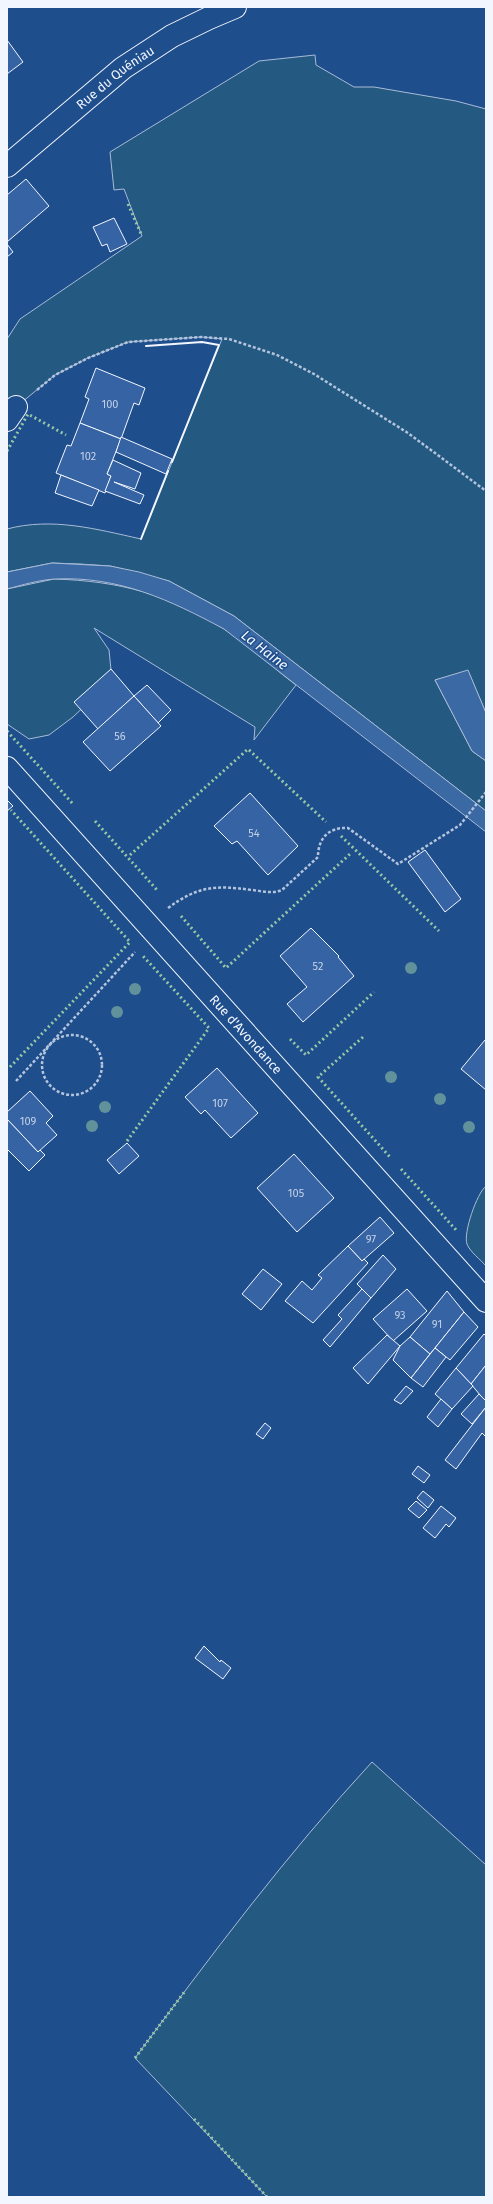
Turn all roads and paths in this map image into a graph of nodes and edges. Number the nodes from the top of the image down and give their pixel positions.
1 (235, 7) edge
2 (7, 166) edge
3 (11, 413) edge
4 (486, 491) edge
5 (7, 768) edge
6 (486, 792) edge
7 (150, 927) junction
8 (51, 1044) junction
9 (16, 1081) dead end
10 (486, 1301) edge

1 - 2 street, Rue du Quéniau
3 - 4 path
5 - 7 street, Rue d'Avondance
6 - 7 path
7 - 8 path
7 - 10 street, Rue d'Avondance
8 - 8 path
8 - 9 path

